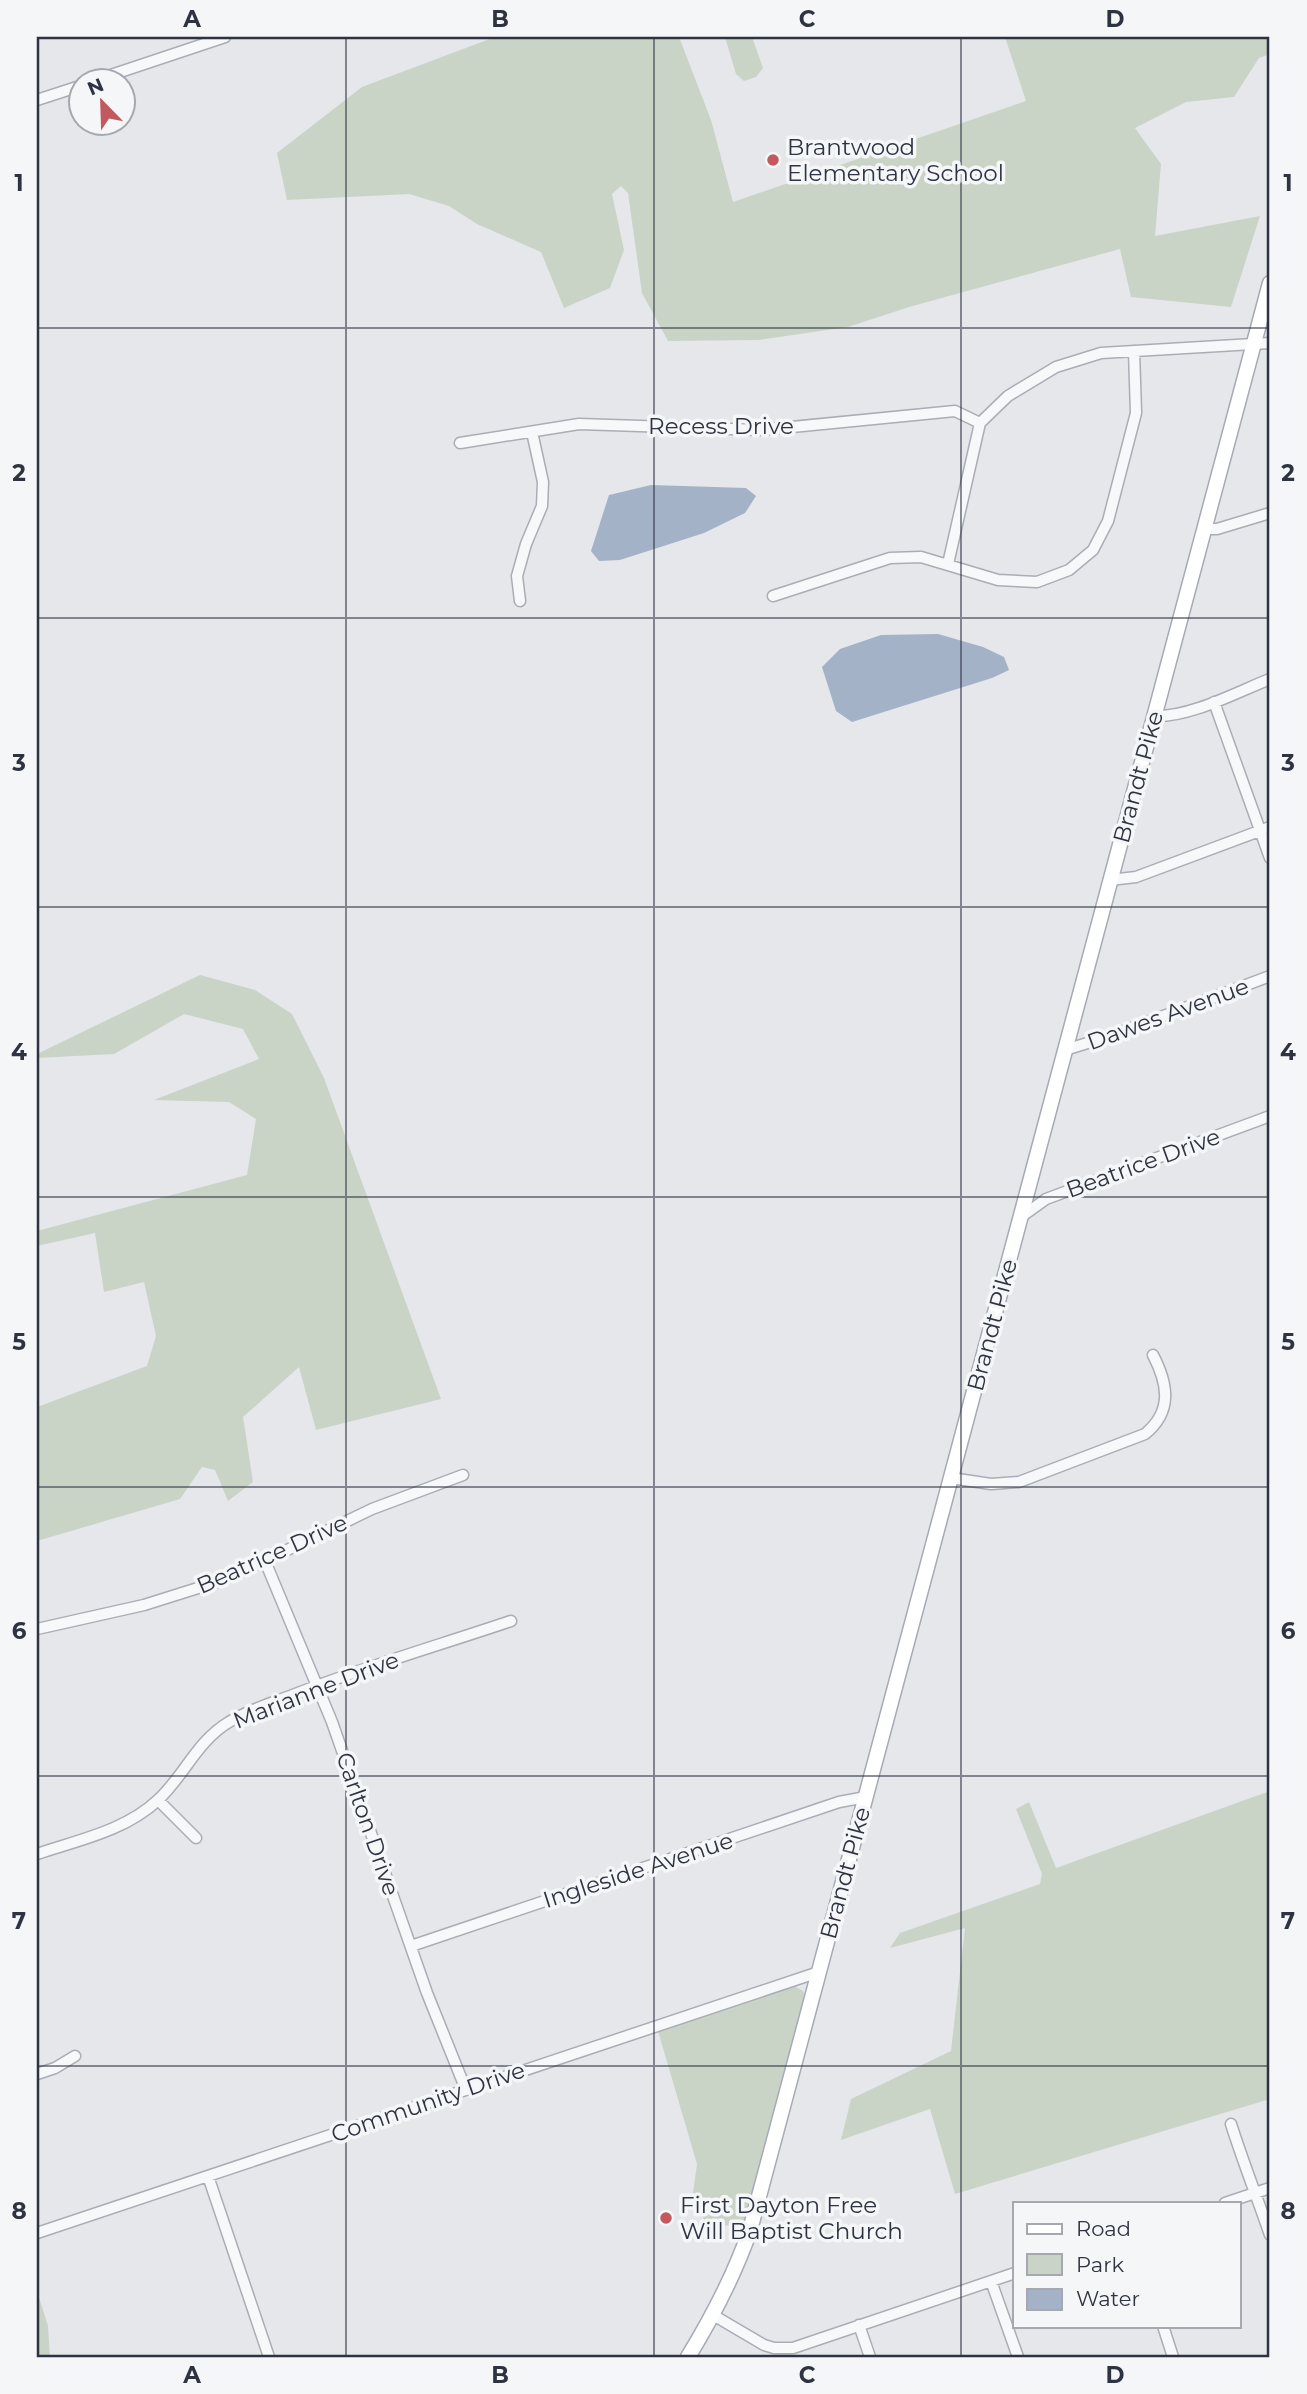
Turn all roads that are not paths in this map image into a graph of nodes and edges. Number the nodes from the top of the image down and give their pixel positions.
1 (225, 37) edge
2 (136, 67) edge
3 (66, 91) edge
4 (37, 100) edge
5 (1270, 283) edge
6 (1270, 343) edge
7 (1254, 344) junction
8 (1134, 351) junction
9 (980, 423) junction
10 (532, 432) junction
11 (460, 443) dead end
12 (1270, 513) edge
13 (1204, 529) junction
14 (948, 564) junction
15 (773, 596) dead end
16 (520, 601) dead end
17 (1270, 679) edge
18 (1214, 702) junction
19 (1155, 716) junction
20 (1265, 829) edge
21 (1270, 858) edge
22 (1110, 880) junction
23 (1270, 976) edge
24 (1065, 1050) junction
25 (1270, 1115) edge
26 (1021, 1217) junction
27 (1153, 1355) dead end
28 (463, 1475) dead end
29 (951, 1478) junction
30 (265, 1561) junction
31 (510, 1621) dead end
32 (37, 1629) edge
33 (318, 1685) junction
34 (866, 1797) junction
35 (158, 1800) junction
36 (196, 1839) dead end
37 (37, 1854) edge
38 (411, 1946) junction
39 (819, 1972) junction
40 (75, 2056) dead end
41 (37, 2074) edge
42 (466, 2090) junction
43 (1231, 2124) dead end
44 (208, 2176) junction
45 (1270, 2188) edge
46 (1256, 2193) junction
47 (1227, 2202) edge
48 (37, 2233) edge
49 (1270, 2235) edge
50 (1013, 2274) edge
51 (991, 2281) junction
52 (713, 2315) junction
53 (859, 2325) junction
54 (1164, 2328) edge
55 (269, 2357) edge
56 (688, 2357) edge
57 (870, 2357) edge
58 (1018, 2357) edge
59 (1173, 2357) edge

1 - 2 street
3 - 4 street
5 - 7 main road, Brandt Pike
6 - 7 street
7 - 8 street
7 - 13 main road, Brandt Pike
8 - 9 street
8 - 14 street
9 - 10 street, Recess Drive
9 - 14 street
10 - 11 street, Recess Drive
10 - 16 street
12 - 13 street
13 - 19 main road, Brandt Pike
14 - 15 street
17 - 18 street
18 - 19 street
18 - 20 street
19 - 22 main road, Brandt Pike
20 - 21 street
20 - 22 street
22 - 24 main road, Brandt Pike
23 - 24 street, Dawes Avenue
24 - 26 main road, Brandt Pike
25 - 26 street, Beatrice Drive
26 - 29 main road, Brandt Pike
27 - 29 street
28 - 30 street, Beatrice Drive
29 - 34 main road, Brandt Pike
30 - 32 street, Beatrice Drive
30 - 33 street, Carlton Drive
31 - 33 street, Marianne Drive
33 - 35 street, Marianne Drive
33 - 38 street, Carlton Drive
34 - 38 street, Ingleside Avenue
34 - 39 main road, Brandt Pike
35 - 36 street
35 - 37 street, Marianne Drive
38 - 42 street, Carlton Drive
39 - 42 street, Community Drive
39 - 52 main road, Brandt Pike
40 - 41 street
42 - 44 street, Community Drive
43 - 46 street
44 - 48 street, Community Drive
44 - 55 street
45 - 46 street
46 - 47 street
46 - 49 street
50 - 51 street
51 - 53 street
51 - 58 street
52 - 53 street
52 - 56 main road, Brandt Pike
53 - 57 street
54 - 59 street

